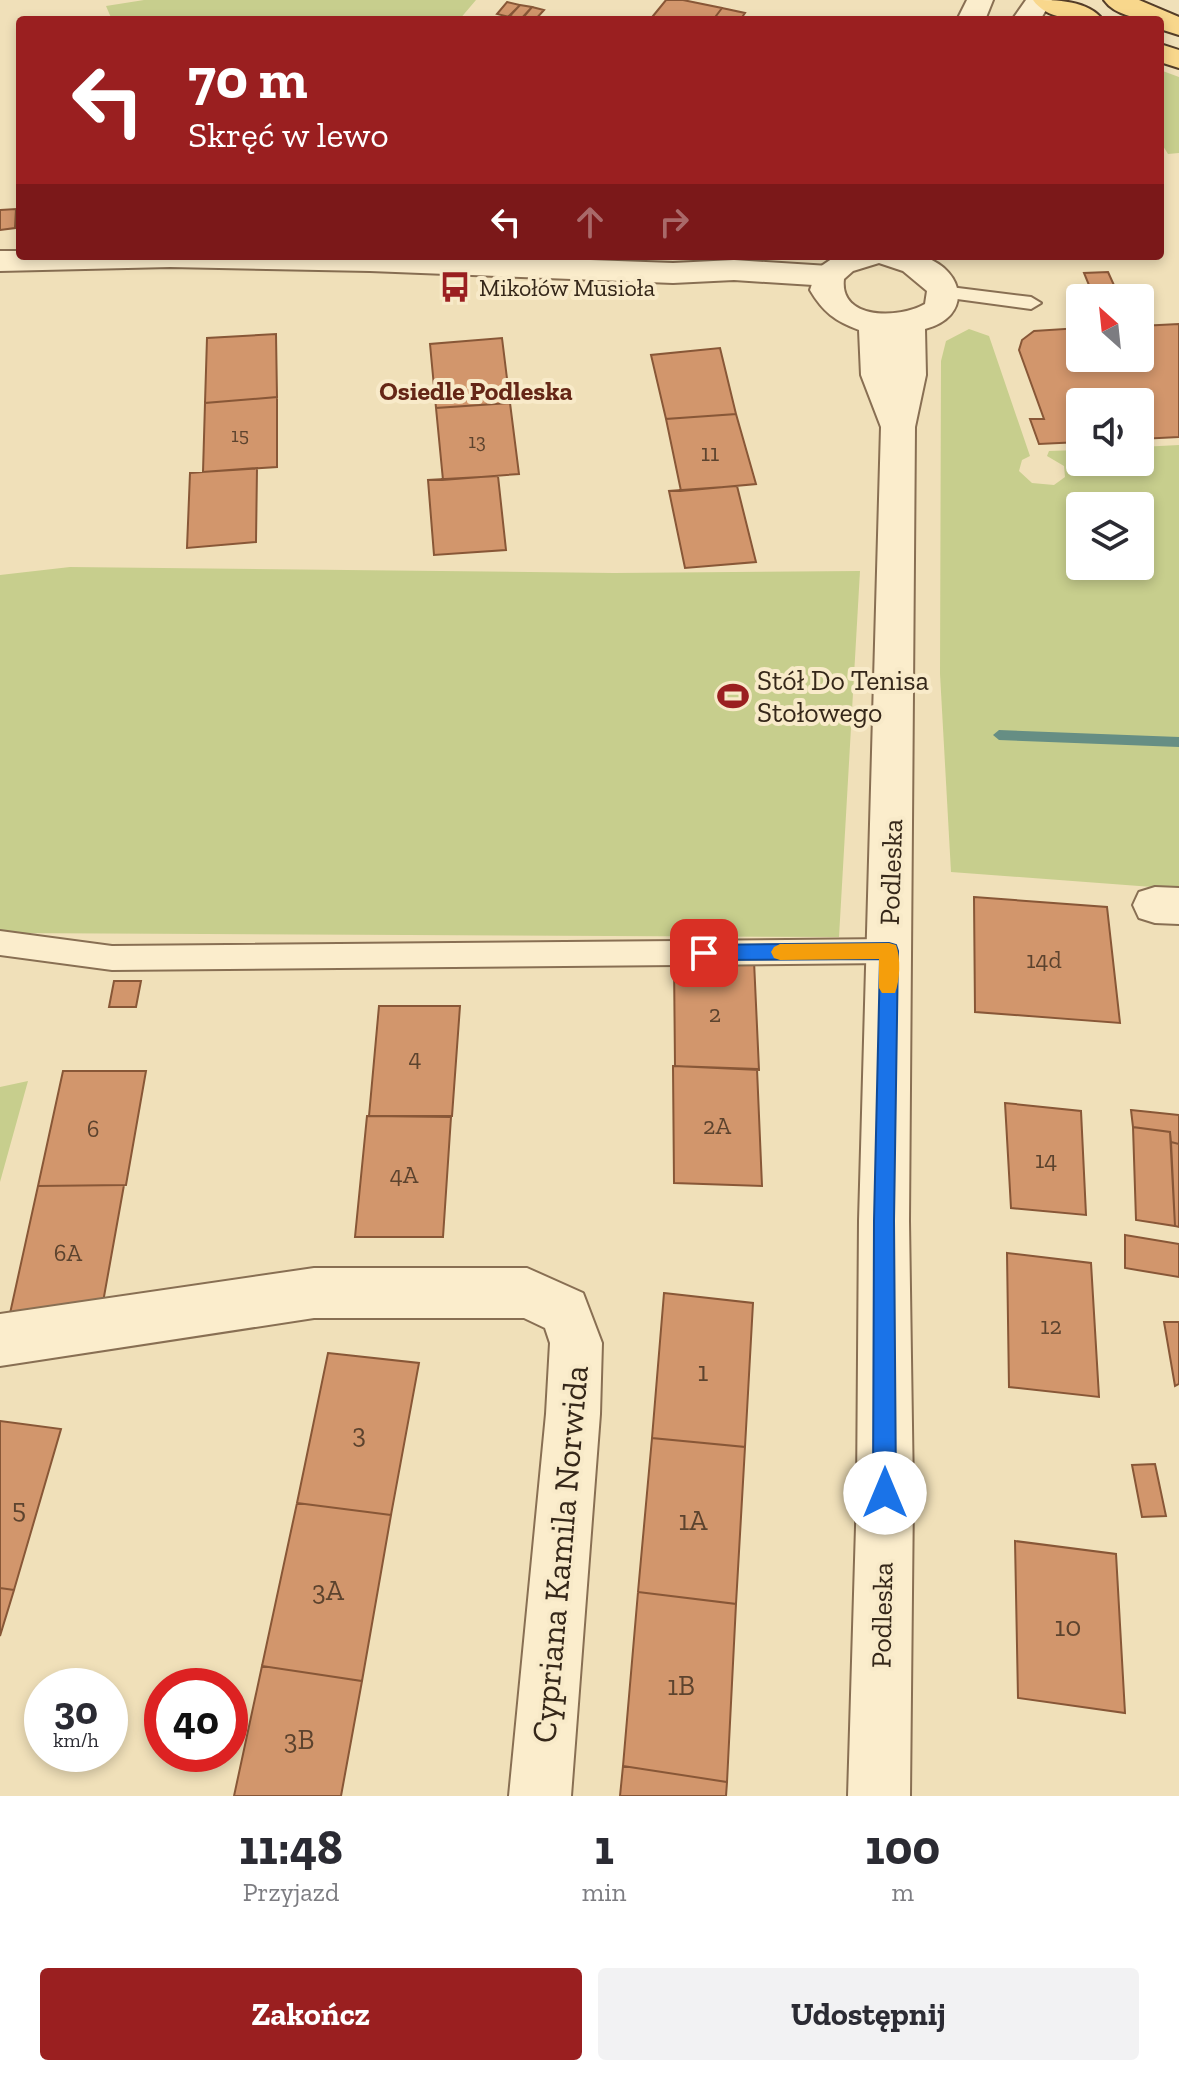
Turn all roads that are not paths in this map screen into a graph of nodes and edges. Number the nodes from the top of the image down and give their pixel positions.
1 (1046, 0) edge
2 (1117, 0) edge
3 (1080, 16) edge
4 (1154, 16) edge
5 (57, 260) edge
6 (519, 260) edge
7 (856, 260) edge
8 (910, 260) edge
9 (0, 261) edge
10 (828, 284) junction
11 (942, 292) junction
12 (1031, 303) dead end
13 (892, 324) junction
14 (0, 943) edge
15 (889, 951) junction
16 (0, 1340) edge
17 (540, 1796) edge
18 (879, 1796) edge

1 - 3 main road
2 - 4 main road
5 - 9 street
6 - 10 street
7 - 10 street
8 - 11 street
10 - 13 street
11 - 12 lane
11 - 13 street
13 - 15 street, Podleska
14 - 15 lane
15 - 18 street, Podleska
16 - 17 street, Cypriana Kamila Norwida

